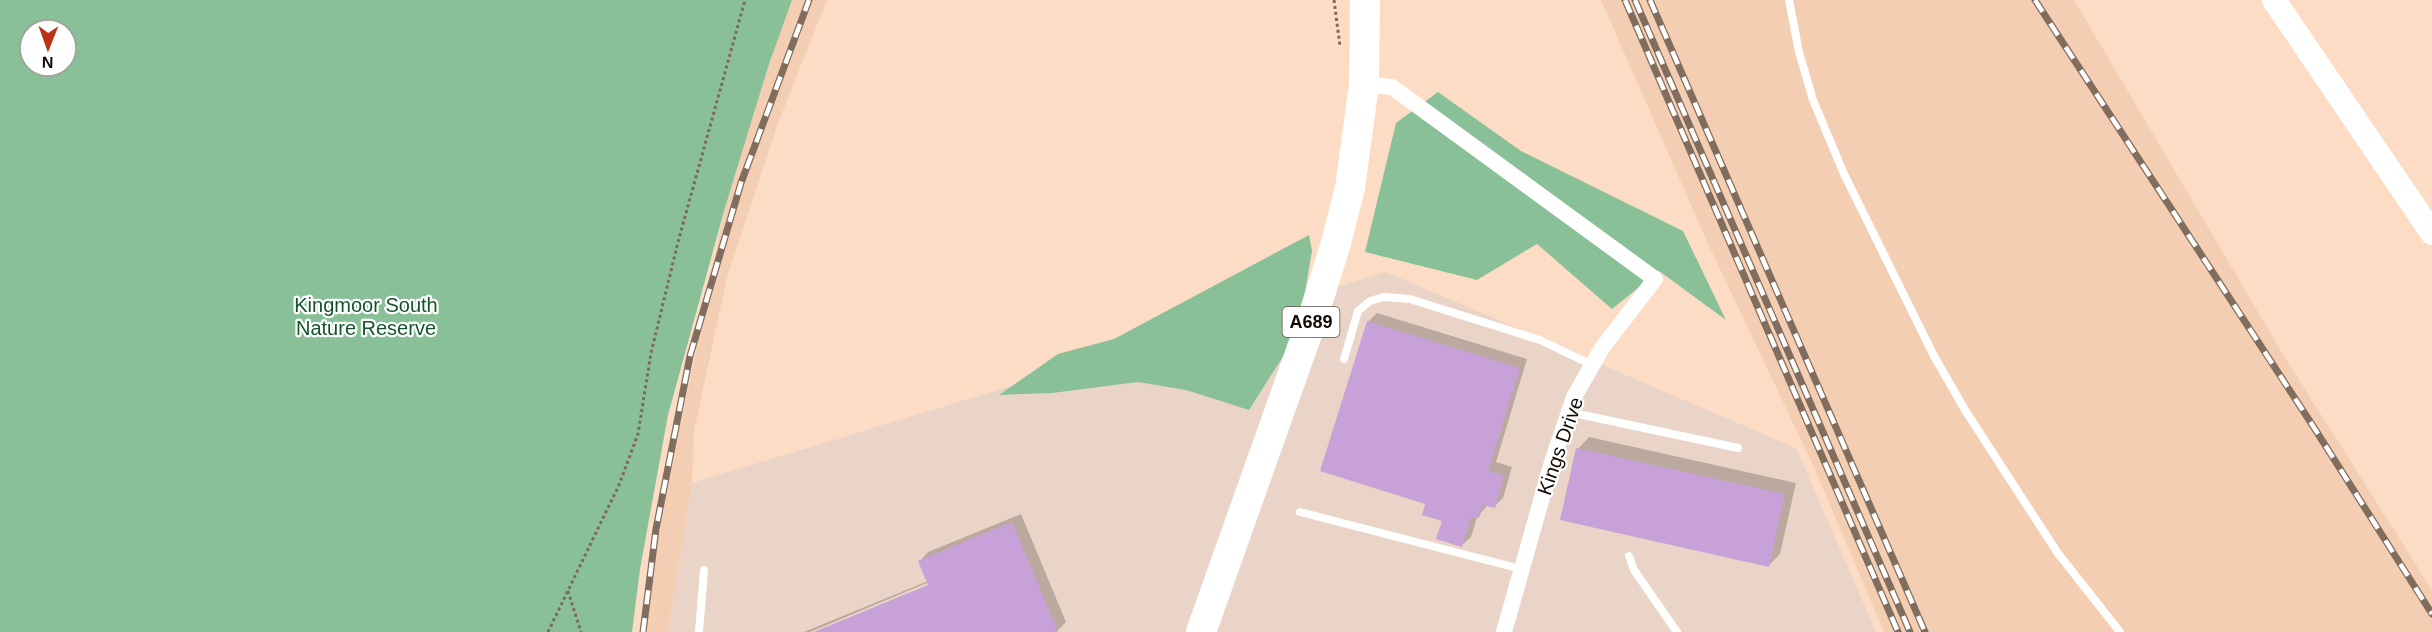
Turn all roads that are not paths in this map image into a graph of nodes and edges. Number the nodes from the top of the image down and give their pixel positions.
1 (1365, 0) edge
2 (1789, 0) edge
3 (2274, 0) edge
4 (1364, 84) junction
5 (2432, 233) edge
6 (1344, 359) dead end
7 (1592, 365) junction
8 (1569, 412) junction
9 (1738, 448) dead end
10 (1300, 512) dead end
11 (1629, 555) dead end
12 (1521, 569) junction
13 (704, 570) dead end
14 (699, 632) edge
15 (1201, 632) edge
16 (1504, 632) edge
17 (1677, 632) edge
18 (2120, 632) edge

1 - 4 highway, A689
2 - 18 lane
3 - 5 street
4 - 7 street, Kings Drive
4 - 15 highway, A689
6 - 7 lane
7 - 8 street, Kings Drive
8 - 9 lane
8 - 12 street, Kings Drive
10 - 12 lane
11 - 17 lane
12 - 16 street, Kings Drive
13 - 14 lane

